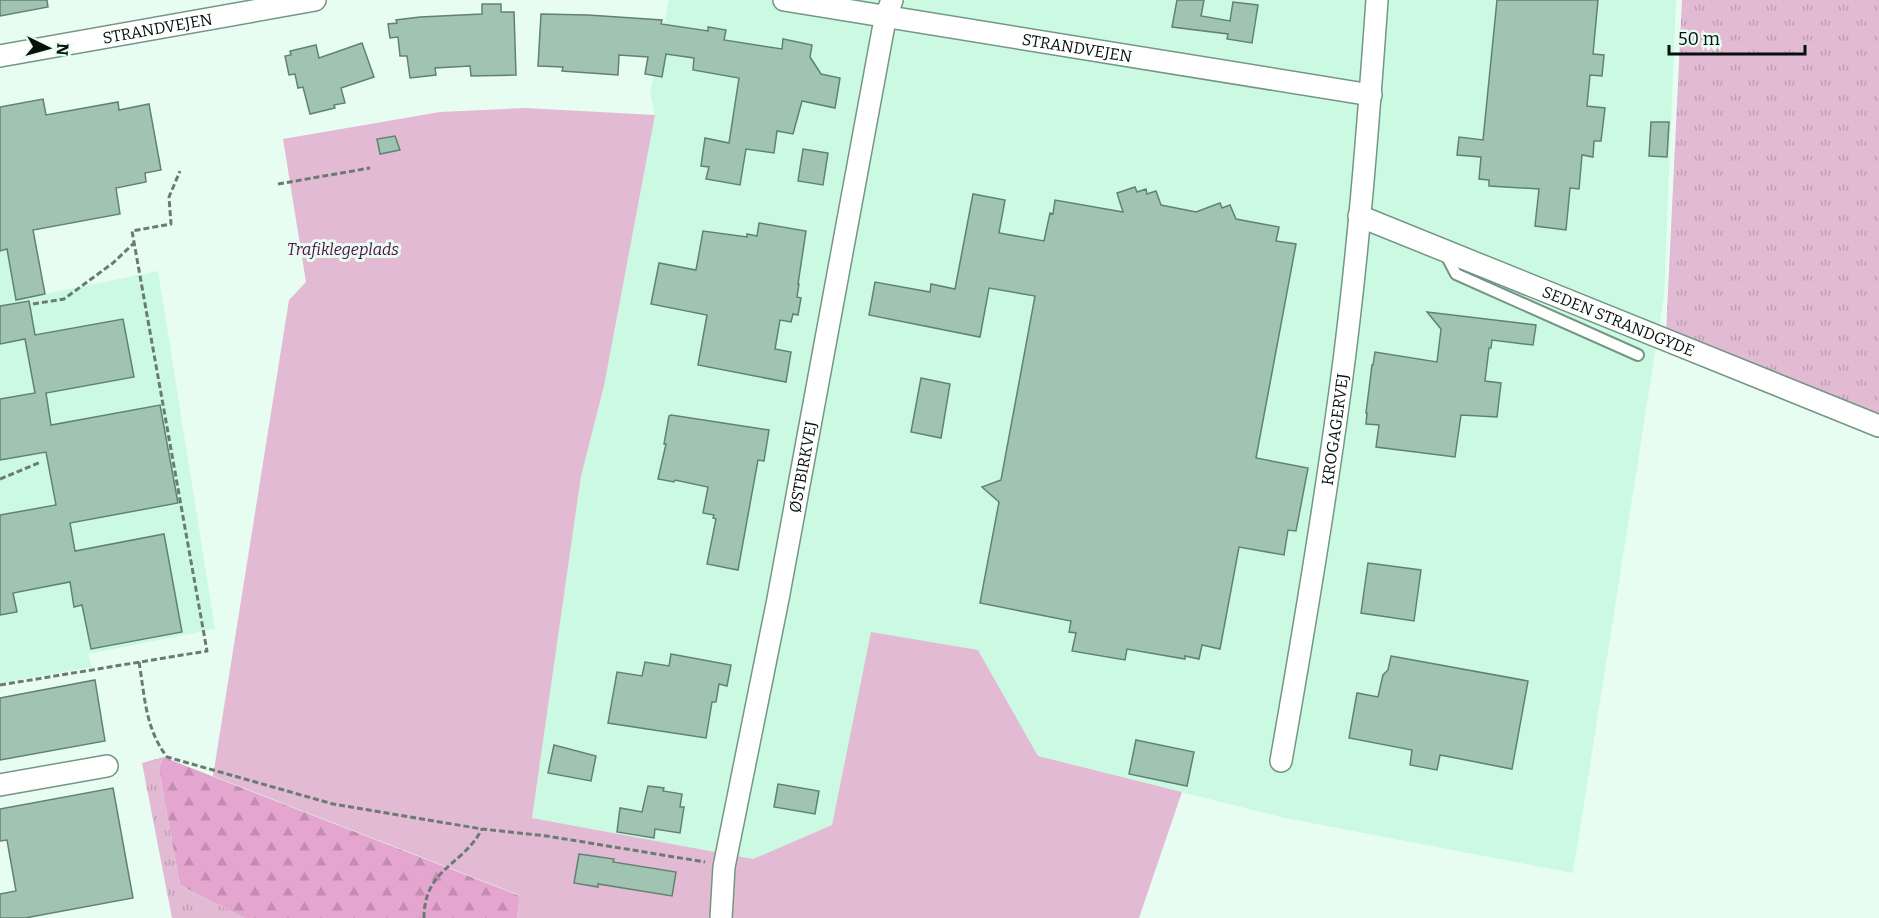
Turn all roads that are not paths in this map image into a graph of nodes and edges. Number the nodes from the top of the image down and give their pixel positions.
1 (315, 0) edge
2 (784, 0) edge
3 (1377, 0) edge
4 (889, 8) edge
5 (0, 56) edge
6 (1371, 95) junction
7 (1359, 216) junction
8 (1444, 250) junction
9 (1638, 355) dead end
10 (1879, 426) edge
11 (1281, 761) dead end
12 (107, 766) dead end
13 (0, 785) edge
14 (721, 918) edge

1 - 5 street, STRANDVEJEN
2 - 4 street, STRANDVEJEN
3 - 6 street, KROGAGERVEJ
4 - 6 street, STRANDVEJEN
4 - 14 street, ØSTBIRKVEJ
6 - 7 street, KROGAGERVEJ
7 - 8 street, SEDEN STRANDGYDE
7 - 11 street, KROGAGERVEJ
8 - 9 lane
8 - 10 street, SEDEN STRANDGYDE
12 - 13 street

